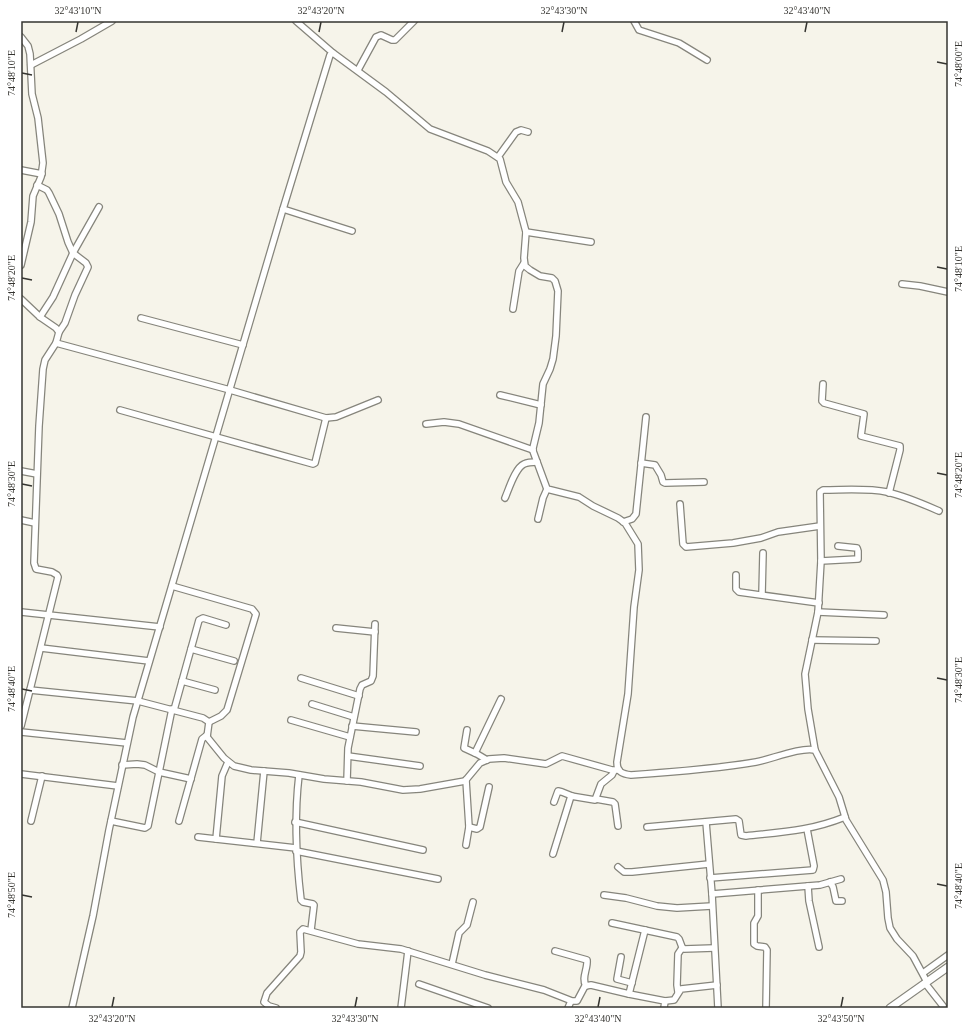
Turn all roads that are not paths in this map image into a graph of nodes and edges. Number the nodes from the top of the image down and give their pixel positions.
1 (112, 21) edge
2 (296, 21) edge
3 (414, 21) edge
4 (634, 21) edge
5 (103, 23) edge
6 (21, 37) edge
7 (334, 53) junction
8 (707, 60) dead end
9 (32, 65) junction
10 (358, 70) junction
11 (528, 132) dead end
12 (498, 157) junction
13 (21, 170) edge
14 (42, 174) junction
15 (37, 185) junction
16 (99, 207) dead end
17 (283, 209) junction
18 (352, 231) dead end
19 (526, 232) junction
20 (591, 242) dead end
21 (73, 253) junction
22 (524, 263) junction
23 (21, 265) edge
24 (902, 284) dead end
25 (948, 292) edge
26 (21, 299) edge
27 (512, 309) dead end
28 (40, 317) junction
29 (141, 318) dead end
30 (59, 332) junction
31 (56, 343) junction
32 (243, 345) junction
33 (822, 384) dead end
34 (230, 390) junction
35 (500, 395) dead end
36 (378, 400) dead end
37 (541, 405) junction
38 (120, 410) dead end
39 (646, 417) dead end
40 (326, 418) junction
41 (426, 424) dead end
42 (216, 436) junction
43 (533, 450) junction
44 (537, 462) junction
45 (641, 463) junction
46 (21, 471) edge
47 (37, 474) junction
48 (704, 482) dead end
49 (547, 489) junction
50 (889, 492) junction
51 (505, 498) dead end
52 (680, 504) dead end
53 (940, 511) dead end
54 (538, 519) dead end
55 (21, 520) edge
56 (35, 522) junction
57 (623, 522) junction
58 (820, 526) junction
59 (838, 546) dead end
60 (763, 553) dead end
61 (821, 561) junction
62 (736, 575) dead end
63 (172, 586) junction
64 (762, 594) junction
65 (819, 603) junction
66 (21, 612) edge
67 (818, 612) junction
68 (50, 615) junction
69 (884, 615) dead end
70 (375, 624) dead end
71 (226, 625) dead end
72 (160, 627) junction
73 (336, 628) dead end
74 (375, 632) junction
75 (812, 640) junction
76 (876, 641) dead end
77 (41, 648) junction
78 (191, 649) junction
79 (149, 661) junction
80 (234, 661) dead end
81 (302, 678) dead end
82 (182, 681) junction
83 (30, 690) junction
84 (215, 690) dead end
85 (359, 696) junction
86 (501, 699) dead end
87 (138, 701) junction
88 (312, 704) dead end
89 (173, 710) junction
90 (354, 716) junction
91 (291, 720) dead end
92 (209, 722) junction
93 (21, 726) edge
94 (352, 726) junction
95 (467, 730) dead end
96 (21, 732) edge
97 (416, 732) dead end
98 (206, 735) junction
99 (350, 737) junction
100 (127, 743) junction
101 (815, 750) junction
102 (475, 753) junction
103 (348, 756) junction
104 (486, 760) junction
105 (228, 762) junction
106 (122, 765) junction
107 (420, 766) dead end
108 (264, 771) junction
109 (616, 771) junction
110 (159, 772) junction
111 (21, 774) edge
112 (299, 775) junction
113 (42, 776) junction
114 (189, 779) junction
115 (466, 780) junction
116 (347, 781) junction
117 (118, 786) junction
118 (489, 787) dead end
119 (572, 796) junction
120 (596, 799) junction
121 (554, 802) dead end
122 (845, 817) junction
123 (111, 821) junction
124 (179, 821) dead end
125 (31, 822) dead end
126 (295, 822) junction
127 (706, 822) junction
128 (618, 826) dead end
129 (469, 827) junction
130 (647, 827) dead end
131 (807, 829) junction
132 (198, 837) dead end
133 (216, 839) junction
134 (257, 843) junction
135 (466, 845) dead end
136 (296, 849) junction
137 (423, 850) dead end
138 (553, 854) dead end
139 (709, 864) junction
140 (618, 867) dead end
141 (710, 878) junction
142 (438, 879) dead end
143 (841, 879) dead end
144 (830, 882) junction
145 (808, 886) junction
146 (758, 890) junction
147 (712, 894) junction
148 (604, 895) dead end
149 (842, 901) dead end
150 (473, 902) dead end
151 (712, 906) junction
152 (612, 923) dead end
153 (311, 930) junction
154 (645, 930) junction
155 (819, 947) dead end
156 (682, 948) junction
157 (714, 948) junction
158 (408, 951) junction
159 (555, 951) dead end
160 (948, 956) edge
161 (621, 957) dead end
162 (452, 964) junction
163 (948, 967) edge
164 (923, 973) junction
165 (926, 982) junction
166 (632, 983) junction
167 (419, 984) dead end
168 (717, 985) junction
169 (586, 986) junction
170 (678, 992) junction
171 (629, 994) junction
172 (571, 1001) junction
173 (665, 1001) junction
174 (943, 1006) dead end
175 (72, 1008) edge
176 (276, 1008) edge
177 (400, 1008) edge
178 (488, 1008) edge
179 (568, 1008) edge
180 (664, 1008) edge
181 (718, 1008) edge
182 (766, 1008) edge
183 (890, 1008) edge

1 - 5 street
2 - 7 street
3 - 10 street
4 - 8 street
5 - 9 street
6 - 9 street
7 - 10 street
7 - 17 street
9 - 14 street
10 - 12 street
11 - 12 street
12 - 19 street
13 - 14 street
14 - 15 street
15 - 21 street
15 - 23 street
16 - 21 street
17 - 18 street
17 - 32 street
19 - 20 street
19 - 22 street
21 - 28 street
21 - 30 street
22 - 27 street
22 - 37 street
24 - 25 street
26 - 28 street
28 - 30 street
29 - 32 street
30 - 31 street
31 - 34 street
31 - 47 street
32 - 34 street
33 - 50 street
34 - 40 street
34 - 42 street
35 - 37 street
36 - 40 street
37 - 43 street
38 - 42 street
39 - 45 street
40 - 42 street
41 - 43 street
42 - 63 street
43 - 44 street
44 - 49 street
44 - 51 street
45 - 48 street
45 - 57 street
46 - 47 street
47 - 56 street
49 - 54 street
49 - 57 street
50 - 53 street
50 - 58 street
52 - 58 street
55 - 56 street
56 - 68 street
57 - 109 street
58 - 61 street
59 - 61 street
60 - 64 street
61 - 65 street
62 - 64 street
63 - 72 street
63 - 92 street
64 - 65 street
65 - 67 street
66 - 68 street
67 - 69 street
67 - 75 street
68 - 72 street
68 - 77 street
70 - 74 street
71 - 78 street
72 - 79 street
73 - 74 street
74 - 85 street
75 - 76 street
75 - 101 street
77 - 79 street
77 - 83 street
78 - 80 street
78 - 82 street
79 - 87 street
81 - 85 street
82 - 84 street
82 - 89 street
83 - 87 street
83 - 93 street
85 - 90 street
86 - 102 street
87 - 89 street
87 - 100 street
88 - 90 street
89 - 92 street
89 - 110 street
90 - 94 street
91 - 99 street
92 - 98 street
94 - 97 street
94 - 99 street
95 - 102 street
96 - 100 street
98 - 105 street
98 - 114 street
99 - 103 street
100 - 106 street
101 - 109 street
101 - 122 street
102 - 104 street
103 - 107 street
103 - 116 street
104 - 109 street
104 - 115 street
105 - 108 street
105 - 133 street
106 - 110 street
106 - 117 street
108 - 112 street
108 - 134 street
109 - 120 street
110 - 114 street
110 - 123 street
111 - 113 street
112 - 116 street
112 - 126 street
113 - 117 street
113 - 125 street
114 - 124 street
115 - 116 street
115 - 129 street
117 - 123 street
118 - 129 street
119 - 120 street
119 - 121 street
119 - 138 street
120 - 128 street
122 - 131 street
122 - 164 street
123 - 175 street
126 - 136 street
126 - 137 street
127 - 130 street
127 - 131 street
127 - 139 street
129 - 135 street
131 - 141 street
132 - 133 street
133 - 134 street
134 - 136 street
136 - 142 street
136 - 153 street
139 - 140 street
139 - 141 street
141 - 147 street
143 - 144 street
144 - 145 street
144 - 149 street
145 - 146 street
145 - 155 street
146 - 147 street
146 - 182 street
147 - 151 street
148 - 151 street
150 - 162 street
151 - 157 street
152 - 154 street
153 - 158 street
153 - 176 street
154 - 156 street
154 - 166 street
156 - 157 street
156 - 170 street
157 - 168 street
158 - 162 street
158 - 177 street
159 - 169 street
160 - 164 street
161 - 166 street
162 - 172 street
163 - 165 street
164 - 165 street
165 - 174 street
165 - 183 street
166 - 171 street
167 - 178 street
168 - 170 street
168 - 181 street
169 - 171 street
169 - 172 street
170 - 173 street
171 - 173 street
172 - 179 street
173 - 180 street

